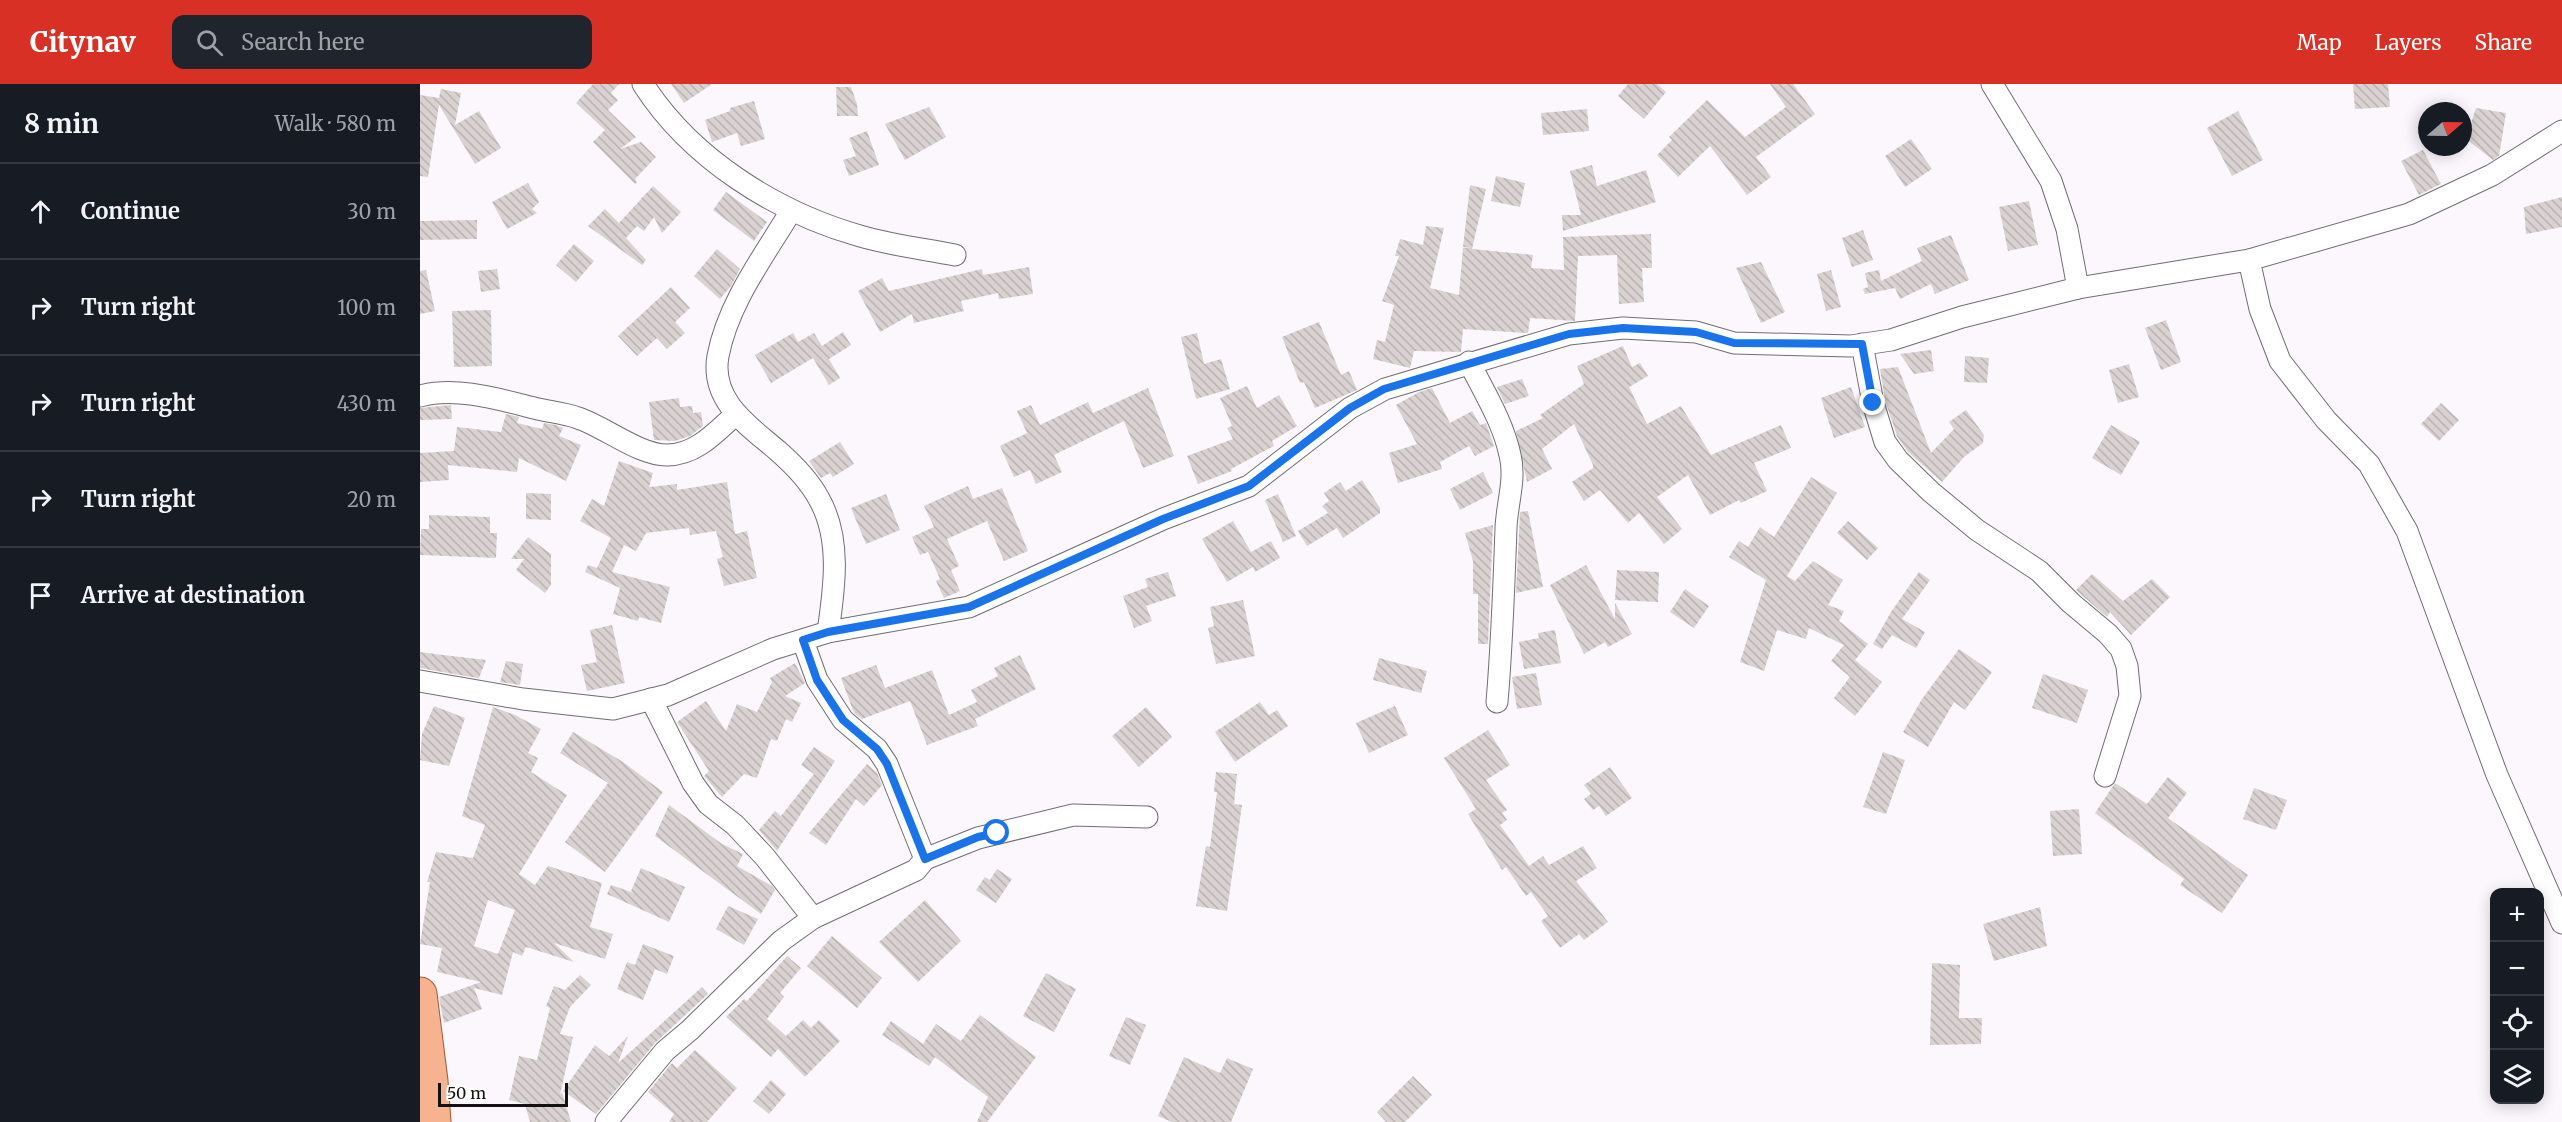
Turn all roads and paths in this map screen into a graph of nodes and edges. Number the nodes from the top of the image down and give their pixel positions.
1 (643, 84) edge
2 (1992, 84) edge
3 (2562, 131) edge
4 (791, 211) junction
5 (955, 255) dead end
6 (2248, 260) junction
7 (2078, 288) junction
8 (1862, 344) junction
9 (1469, 362) junction
10 (420, 396) edge
11 (736, 414) junction
12 (828, 632) junction
13 (803, 640) junction
14 (420, 681) edge
15 (651, 699) junction
16 (1497, 702) dead end
17 (2105, 776) dead end
18 (1147, 817) dead end
19 (925, 859) junction
20 (813, 918) junction
21 (2562, 923) edge
22 (420, 994) edge
23 (434, 1122) edge
24 (606, 1122) edge

1 - 4 street
2 - 7 street
3 - 6 street
4 - 5 street
4 - 11 street
6 - 7 street
6 - 21 street
7 - 8 street
8 - 9 street
8 - 17 street
9 - 12 street
9 - 16 street
10 - 11 street
11 - 12 street
12 - 13 street
13 - 15 street
13 - 19 street
14 - 15 street
15 - 20 street
18 - 19 street
19 - 20 street
20 - 24 street
22 - 23 main road

